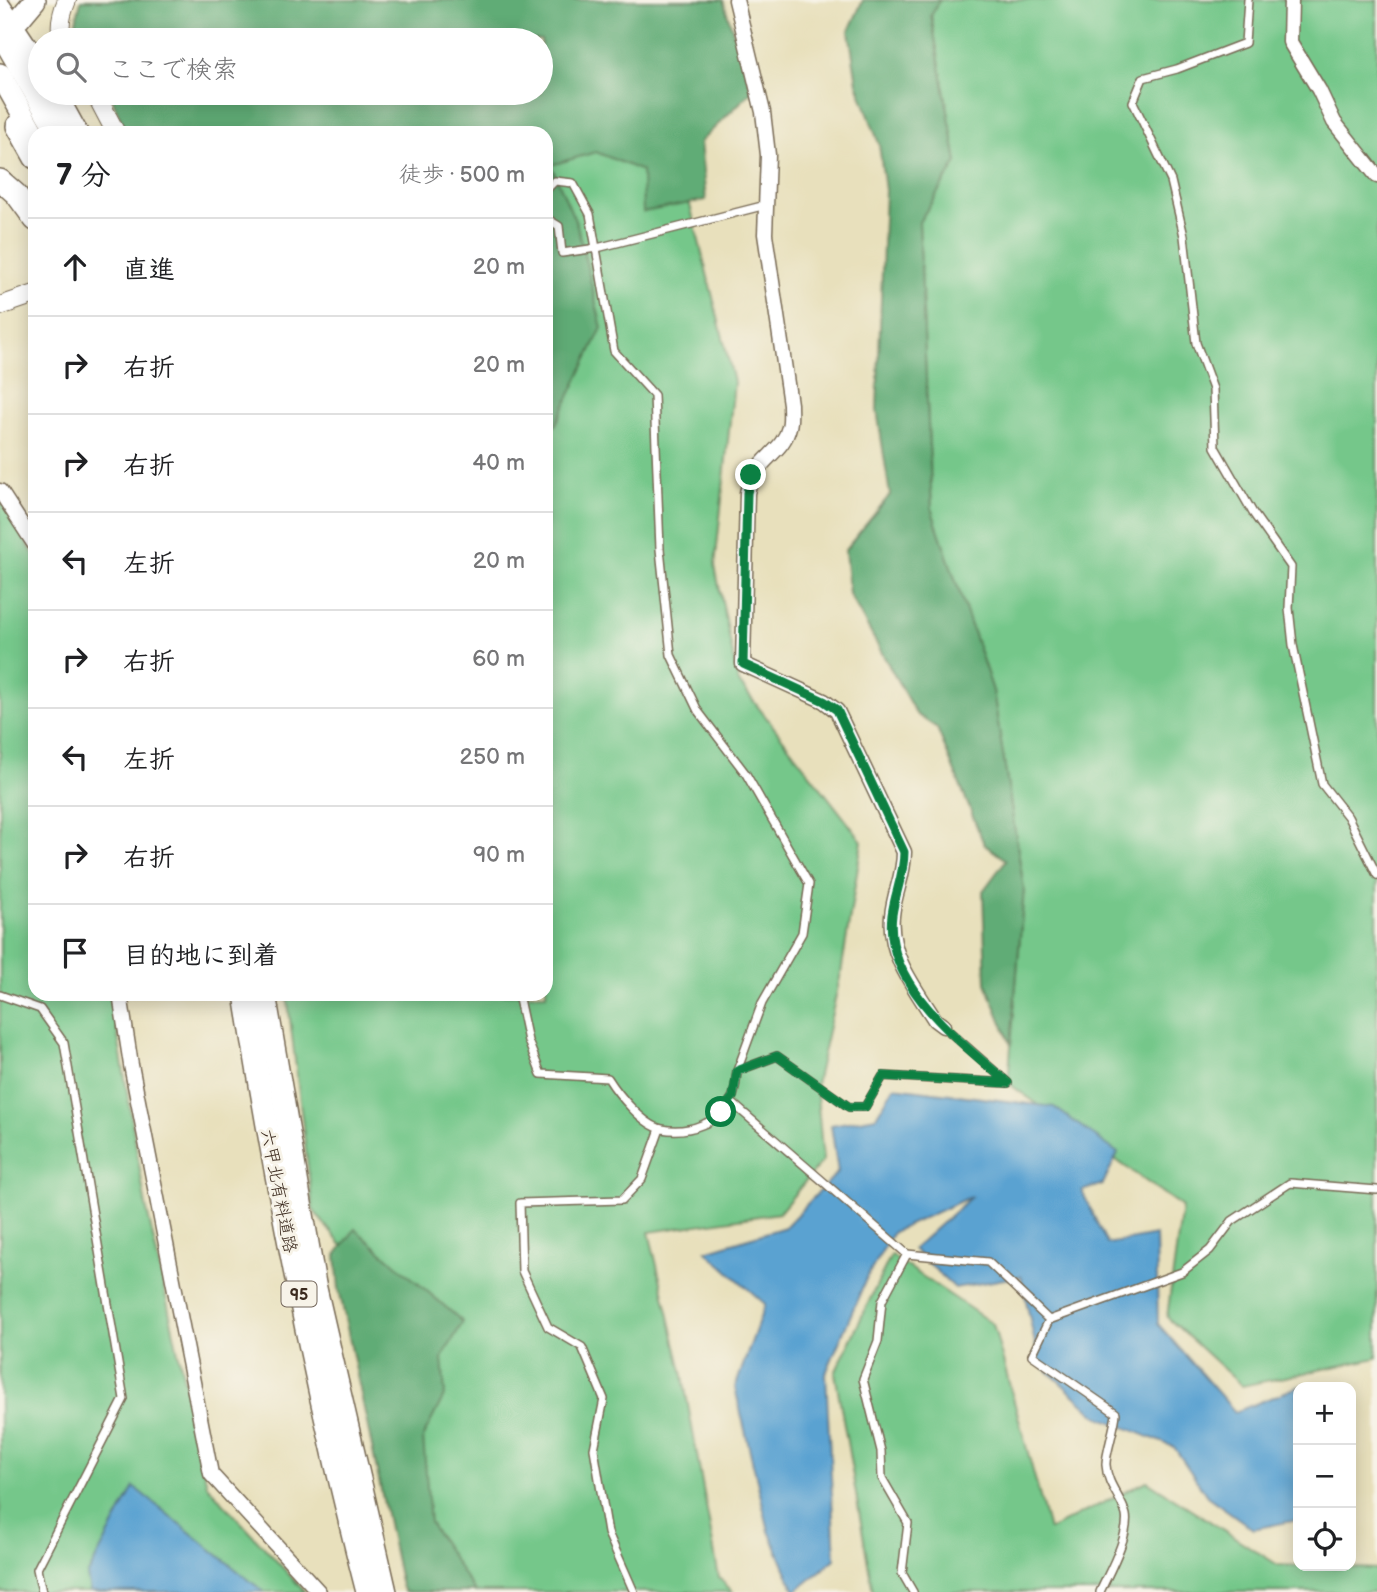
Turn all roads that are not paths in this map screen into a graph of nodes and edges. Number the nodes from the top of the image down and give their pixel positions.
1 (35, 0) edge
2 (67, 0) edge
3 (736, 0) edge
4 (1248, 0) edge
5 (1291, 0) edge
6 (11, 8) edge
7 (61, 28) edge
8 (0, 33) edge
9 (28, 43) edge
10 (0, 53) edge
11 (0, 74) edge
12 (28, 81) edge
13 (0, 97) edge
14 (28, 103) edge
15 (29, 105) edge
16 (42, 105) edge
17 (62, 105) edge
18 (101, 105) edge
19 (29, 126) edge
20 (41, 126) edge
21 (54, 126) edge
22 (73, 126) edge
23 (112, 126) edge
24 (28, 146) edge
25 (1377, 176) edge
26 (0, 180) edge
27 (553, 183) edge
28 (766, 205) junction
29 (28, 210) edge
30 (553, 222) edge
31 (597, 248) junction
32 (28, 296) edge
33 (0, 306) edge
34 (0, 491) edge
35 (28, 534) edge
36 (1377, 875) edge
37 (0, 995) edge
38 (121, 1001) edge
39 (246, 1001) edge
40 (266, 1001) edge
41 (519, 1001) edge
42 (943, 1026) joint
43 (737, 1071) junction
44 (730, 1101) junction
45 (660, 1129) junction
46 (1377, 1190) edge
47 (907, 1254) junction
48 (1049, 1320) junction
49 (42, 1592) edge
50 (319, 1592) edge
51 (367, 1592) edge
52 (386, 1592) edge
53 (634, 1592) edge
54 (913, 1592) edge
55 (1100, 1592) edge

1 - 6 main road
2 - 7 street
3 - 28 street
4 - 36 lane
5 - 25 street
6 - 9 main road
8 - 12 main road
10 - 14 main road
11 - 19 main road
13 - 24 main road
15 - 20 main road
16 - 21 main road
17 - 22 main road
18 - 23 street
26 - 29 main road
27 - 31 lane
28 - 31 lane
28 - 42 street
30 - 31 lane
31 - 43 lane
32 - 33 street
34 - 35 street
37 - 49 lane
38 - 50 street
39 - 51 main road, 六甲北有料道路 / 95
40 - 52 main road, 六甲北有料道路 / 95
41 - 45 lane
42 - 43 lane
43 - 44 lane
44 - 45 lane
44 - 47 lane
45 - 53 lane
46 - 48 lane
47 - 48 lane
47 - 54 lane
48 - 55 lane

